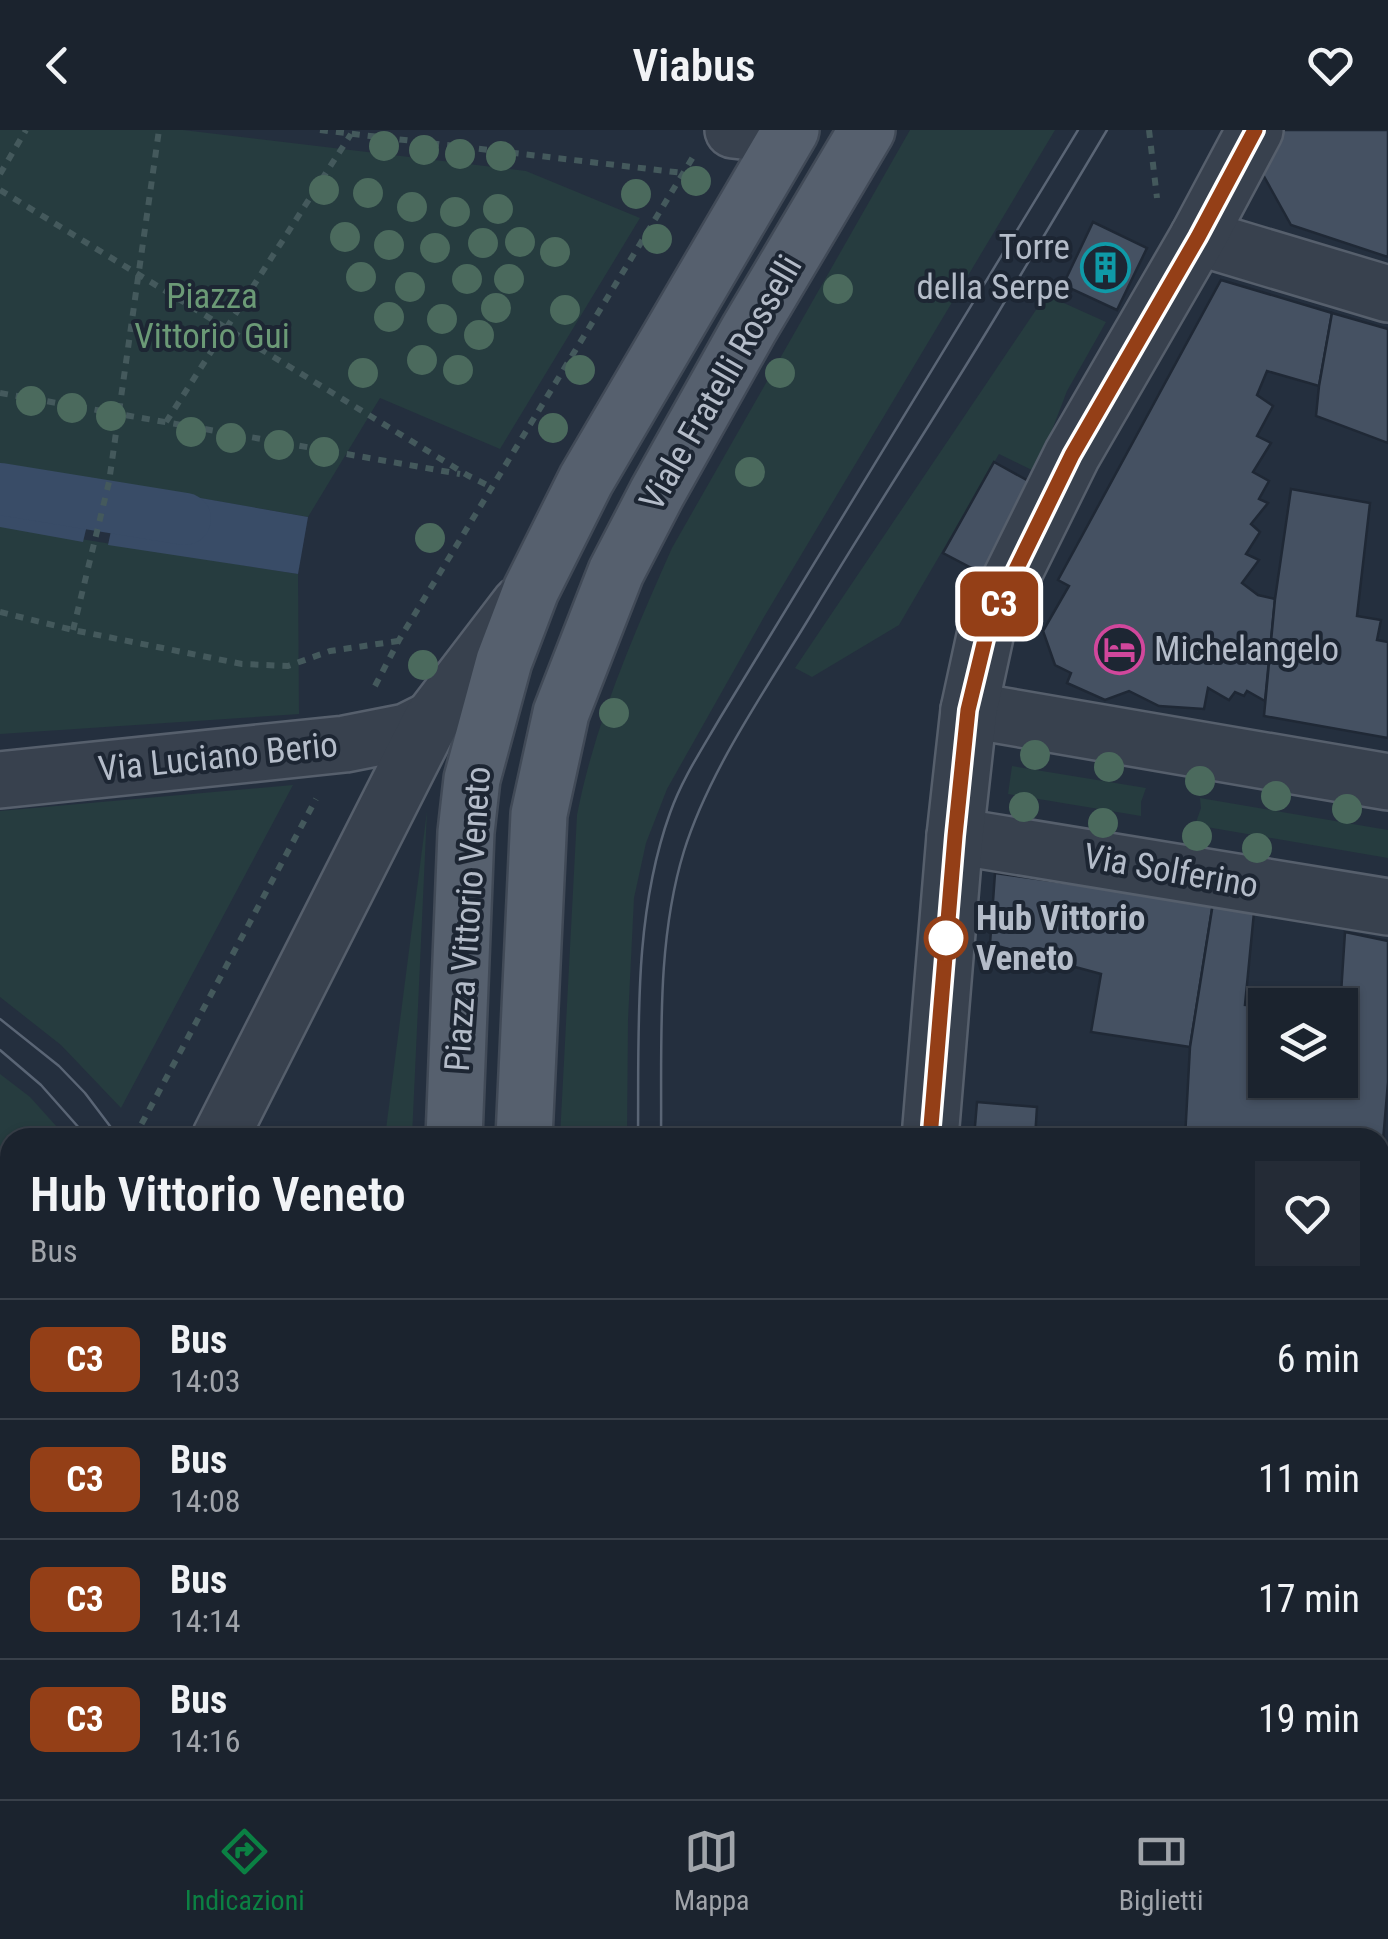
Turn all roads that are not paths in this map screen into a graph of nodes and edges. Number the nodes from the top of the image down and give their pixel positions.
1 (867, 130) edge
2 (1256, 130) edge
3 (789, 133) edge
4 (717, 137) edge
5 (1178, 220) junction
6 (1388, 294) edge
7 (531, 590) junction
8 (587, 641) joint
9 (968, 710) junction
10 (432, 718) junction
11 (0, 780) edge
12 (1388, 782) edge
13 (955, 836) junction
14 (1388, 907) edge
15 (231, 1116) edge
16 (454, 1128) edge
17 (524, 1128) edge
18 (931, 1128) edge

1 - 8 main road, Viale Fratelli Rosselli
2 - 5 street
3 - 4 street
3 - 7 main road, Viale Fratelli Rosselli
5 - 6 street
5 - 9 street
7 - 10 street, Piazza Vittorio Veneto
7 - 16 main road, Piazza Vittorio Veneto
8 - 17 main road, Piazza Vittorio Veneto
9 - 12 street
9 - 13 street
10 - 11 street, Via Luciano Berio
10 - 15 street, Piazza Vittorio Veneto
13 - 14 street, Via Solferino
13 - 18 street

